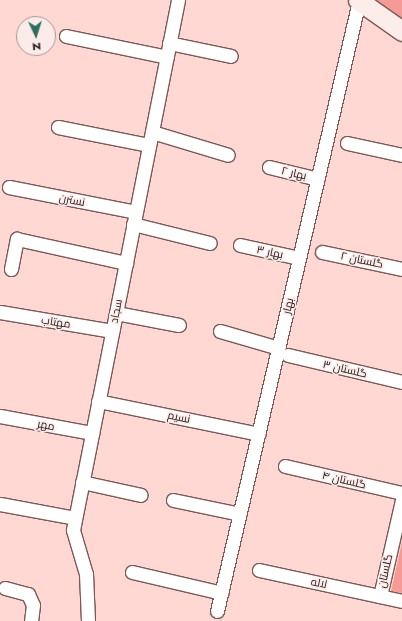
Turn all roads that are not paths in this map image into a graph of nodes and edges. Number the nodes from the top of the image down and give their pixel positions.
1 (178, 0) edge
2 (359, 0) edge
3 (402, 31) edge
4 (66, 36) dead end
5 (169, 43) junction
6 (231, 56) dead end
7 (166, 57) junction
8 (58, 127) dead end
9 (152, 132) junction
10 (347, 143) dead end
11 (149, 146) junction
12 (228, 155) dead end
13 (402, 155) edge
14 (269, 167) dead end
15 (318, 179) junction
16 (9, 187) dead end
17 (135, 218) junction
18 (210, 243) dead end
19 (240, 245) dead end
20 (322, 252) dead end
21 (299, 258) junction
22 (126, 263) junction
23 (11, 269) dead end
24 (402, 269) edge
25 (0, 312) edge
26 (116, 313) junction
27 (179, 325) dead end
28 (112, 331) junction
29 (220, 331) dead end
30 (283, 352) junction
31 (402, 382) edge
32 (98, 400) junction
33 (0, 416) edge
34 (92, 434) junction
35 (259, 434) junction
36 (285, 466) dead end
37 (82, 482) junction
38 (402, 493) edge
39 (141, 495) dead end
40 (174, 500) dead end
41 (402, 500) edge
42 (0, 504) edge
43 (240, 514) junction
44 (75, 518) junction
45 (259, 570) dead end
46 (132, 572) dead end
47 (5, 588) dead end
48 (222, 593) junction
49 (380, 596) junction
50 (402, 602) edge
51 (217, 611) dead end
52 (31, 621) edge
53 (88, 621) edge

1 - 5 street, سجاد
2 - 3 main road
2 - 15 street, بهار
4 - 7 street
5 - 6 street
5 - 7 street, سجاد
7 - 9 street, سجاد
8 - 11 street
9 - 11 street, سجاد
9 - 12 street
10 - 13 street
11 - 17 street, سجاد
14 - 15 street, بهار ۲
15 - 21 street, بهار
16 - 17 street, نسترن
17 - 18 street, نسترن
17 - 22 street, سجاد
19 - 21 street, بهار ۳
20 - 24 street, گلستان ۲
21 - 30 street, بهار
22 - 23 street
22 - 26 street, سجاد
25 - 28 street, مهتاب
26 - 27 street
26 - 28 street, سجاد
28 - 32 street, سجاد
29 - 30 street, گلستان ۳
30 - 31 street, گلستان ۳
30 - 35 street, بهار
32 - 34 street, سجاد
32 - 35 street, نسیم
33 - 34 street, مهر
34 - 37 street, سجاد
35 - 43 street, بهار
36 - 38 street, گلستان ۴
37 - 39 street
37 - 44 street, سجاد
40 - 43 street
41 - 49 street, گلستان
42 - 44 street
43 - 48 street, بهار
44 - 53 street, سجاد
45 - 49 street, لاله
46 - 48 street
47 - 52 street
48 - 51 street, بهار
49 - 50 street, لاله

